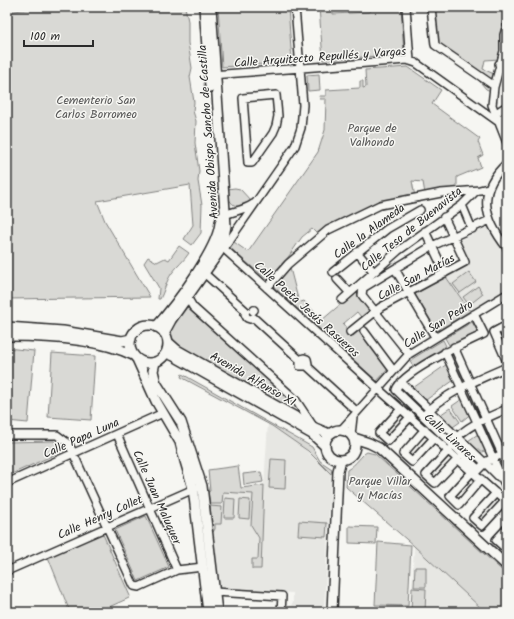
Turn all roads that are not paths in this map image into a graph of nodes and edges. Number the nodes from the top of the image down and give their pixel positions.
1 (204, 7) edge
2 (211, 7) edge
3 (295, 7) edge
4 (406, 7) edge
5 (432, 7) edge
6 (506, 30) edge
7 (506, 51) edge
8 (410, 61) junction
9 (499, 64) junction
10 (507, 66) edge
11 (299, 68) junction
12 (212, 75) junction
13 (493, 85) dead end
14 (276, 95) joint
15 (507, 106) edge
16 (493, 112) junction
17 (507, 115) edge
18 (499, 122) junction
19 (506, 138) edge
20 (507, 163) edge
21 (489, 188) junction
22 (476, 191) junction
23 (225, 199) junction
24 (255, 203) junction
25 (462, 205) junction
26 (243, 210) junction
27 (420, 210) dead end
28 (226, 214) junction
29 (444, 217) junction
30 (490, 220) junction
31 (238, 228) junction
32 (472, 229) junction
33 (425, 230) junction
34 (454, 237) junction
35 (222, 246) junction
36 (432, 246) junction
37 (507, 248) edge
38 (398, 251) junction
39 (357, 252) junction
40 (405, 262) junction
41 (395, 269) junction
42 (332, 272) dead end
43 (204, 273) junction
44 (445, 273) junction
45 (373, 276) junction
46 (337, 279) dead end
47 (267, 288) junction
48 (352, 291) junction
49 (408, 292) junction
50 (507, 294) edge
51 (187, 297) junction
52 (342, 300) dead end
53 (193, 307) junction
54 (376, 311) junction
55 (474, 314) junction
56 (171, 320) junction
57 (156, 327) junction
58 (505, 327) edge
59 (7, 328) edge
60 (364, 331) dead end
61 (350, 332) dead end
62 (7, 336) edge
63 (166, 337) junction
64 (435, 338) junction
65 (507, 338) edge
66 (130, 339) junction
67 (454, 347) junction
68 (445, 352) junction
69 (166, 353) junction
70 (409, 354) junction
71 (135, 357) junction
72 (155, 362) junction
73 (507, 362) edge
74 (507, 367) edge
75 (393, 370) junction
76 (470, 383) junction
77 (399, 385) junction
78 (243, 386) junction
79 (378, 388) junction
80 (292, 397) junction
81 (401, 408) junction
82 (507, 409) edge
83 (354, 411) junction
84 (163, 413) junction
85 (411, 416) junction
86 (423, 416) junction
87 (486, 418) junction
88 (314, 428) junction
89 (426, 429) junction
90 (341, 430) junction
91 (116, 434) junction
92 (328, 434) junction
93 (7, 435) edge
94 (353, 437) junction
95 (434, 438) junction
96 (451, 443) junction
97 (324, 445) junction
98 (449, 450) junction
99 (354, 451) junction
100 (74, 453) junction
101 (504, 453) edge
102 (385, 454) junction
103 (458, 459) junction
104 (341, 460) junction
105 (507, 466) edge
106 (475, 472) junction
107 (499, 477) dead end
108 (480, 479) junction
109 (7, 483) edge
110 (198, 487) junction
111 (507, 489) edge
112 (504, 499) edge
113 (150, 507) junction
114 (107, 526) junction
115 (507, 528) edge
116 (507, 546) edge
117 (507, 566) edge
118 (203, 567) junction
119 (177, 570) junction
120 (7, 571) edge
121 (214, 592) junction
122 (208, 612) edge
123 (217, 612) edge
124 (281, 612) edge
125 (332, 612) edge

1 - 12 main road, Avenida Obispo Sancho de Castilla
2 - 12 main road, Avenida Obispo Sancho de Castilla
3 - 11 street
4 - 8 street
5 - 13 street
6 - 7 street
7 - 9 street
8 - 11 street, Calle Arquitecto Repullés y Vargas
8 - 16 street, Calle Arquitecto Repullés y Vargas
9 - 10 street
9 - 16 street
11 - 12 street, Calle Arquitecto Repullés y Vargas
11 - 24 street
12 - 23 main road, Avenida Obispo Sancho de Castilla
12 - 28 main road, Avenida Obispo Sancho de Castilla
14 - 14 street
15 - 16 street
16 - 18 street, Calle Arquitecto Repullés y Vargas
17 - 18 street
18 - 19 street
20 - 21 street
21 - 22 street
21 - 30 street
22 - 25 street, Calle Teso de Buenavista
22 - 47 street
23 - 26 street
23 - 28 main road, Avenida Obispo Sancho de Castilla
24 - 26 street
24 - 31 street
25 - 29 street, Calle Teso de Buenavista
25 - 32 street
26 - 28 street
27 - 39 street, Calle la Alameda
28 - 31 street
28 - 35 main road, Avenida Obispo Sancho de Castilla
28 - 57 main road, Avenida Obispo Sancho de Castilla
29 - 33 street, Calle Teso de Buenavista
29 - 34 street
30 - 32 street
30 - 37 street
31 - 35 street
32 - 34 street
33 - 36 street
33 - 38 street, Calle Teso de Buenavista
34 - 36 street
34 - 44 street, Calle San Matías
35 - 43 main road, Avenida Obispo Sancho de Castilla
35 - 47 street, Calle Poeta Jesús Rasueros
36 - 40 street
36 - 44 street
38 - 40 street
38 - 45 street, Calle Teso de Buenavista
39 - 42 street, Calle la Alameda
39 - 45 street
40 - 41 street
41 - 45 street
41 - 49 street
43 - 51 main road, Avenida Obispo Sancho de Castilla
43 - 83 street
44 - 49 street, Calle San Matías
45 - 48 street, Calle Teso de Buenavista
45 - 54 street
46 - 48 street
47 - 79 street, Calle Poeta Jesús Rasueros
48 - 52 street, Calle Teso de Buenavista
49 - 54 street, Calle San Matías
49 - 64 street
50 - 55 street, Calle San Pedro
51 - 53 street
51 - 56 main road, Avenida Obispo Sancho de Castilla
53 - 56 street
53 - 80 street
54 - 61 street, Calle San Matías
54 - 70 street
55 - 64 street, Calle San Pedro
55 - 67 street
56 - 63 main road, Avenida Obispo Sancho de Castilla
57 - 63 main road
57 - 66 main road
58 - 65 street
58 - 73 street
59 - 66 main road
60 - 75 street
62 - 71 main road
63 - 69 main road
63 - 78 main road, Avenida Alfonso XI
64 - 70 street, Calle San Pedro
66 - 71 main road
67 - 68 street
67 - 76 street
68 - 77 street
68 - 111 street
69 - 72 main road
69 - 97 main road, Avenida Alfonso XI
70 - 75 street, Calle San Pedro
71 - 72 main road
71 - 84 main road
72 - 110 main road
74 - 76 street
75 - 79 street, Calle San Pedro
76 - 86 street
76 - 87 street
77 - 86 street, Calle Linares
77 - 107 street
78 - 80 street
78 - 88 main road, Avenida Alfonso XI
79 - 81 street, Calle Linares
79 - 83 street, Calle San Pedro
80 - 88 street
81 - 85 street, Calle Linares
81 - 85 street
82 - 87 street
83 - 90 street, Calle San Pedro
83 - 94 street
84 - 91 street, Calle Papa Luna
84 - 110 main road
85 - 89 street, Calle Linares
86 - 96 street, Calle Linares
87 - 96 street
87 - 101 street
88 - 92 main road, Avenida Alfonso XI
89 - 95 street, Calle Linares
89 - 95 street
90 - 92 main road
90 - 94 main road
91 - 100 street, Calle Papa Luna
91 - 113 street, Calle Juan Maluquer
92 - 97 main road
93 - 100 street
94 - 99 main road
94 - 102 main road
95 - 98 street, Calle Linares
96 - 106 street, Calle Linares
97 - 104 main road
98 - 103 street, Calle Linares
98 - 103 street
99 - 102 main road
99 - 104 main road
100 - 109 street, Calle Papa Luna
100 - 114 street
101 - 105 street
101 - 106 street
102 - 117 main road
103 - 106 street, Calle Linares
104 - 125 main road
106 - 108 street, Calle Linares
106 - 108 street
108 - 112 street, Calle Linares
110 - 113 street, Calle Henry Collet
110 - 118 main road
110 - 121 main road
113 - 114 street, Calle Henry Collet
113 - 119 street, Calle Juan Maluquer
114 - 119 street
114 - 120 street, Calle Henry Collet
115 - 116 street
118 - 119 street
118 - 122 main road
121 - 123 main road
121 - 124 street

